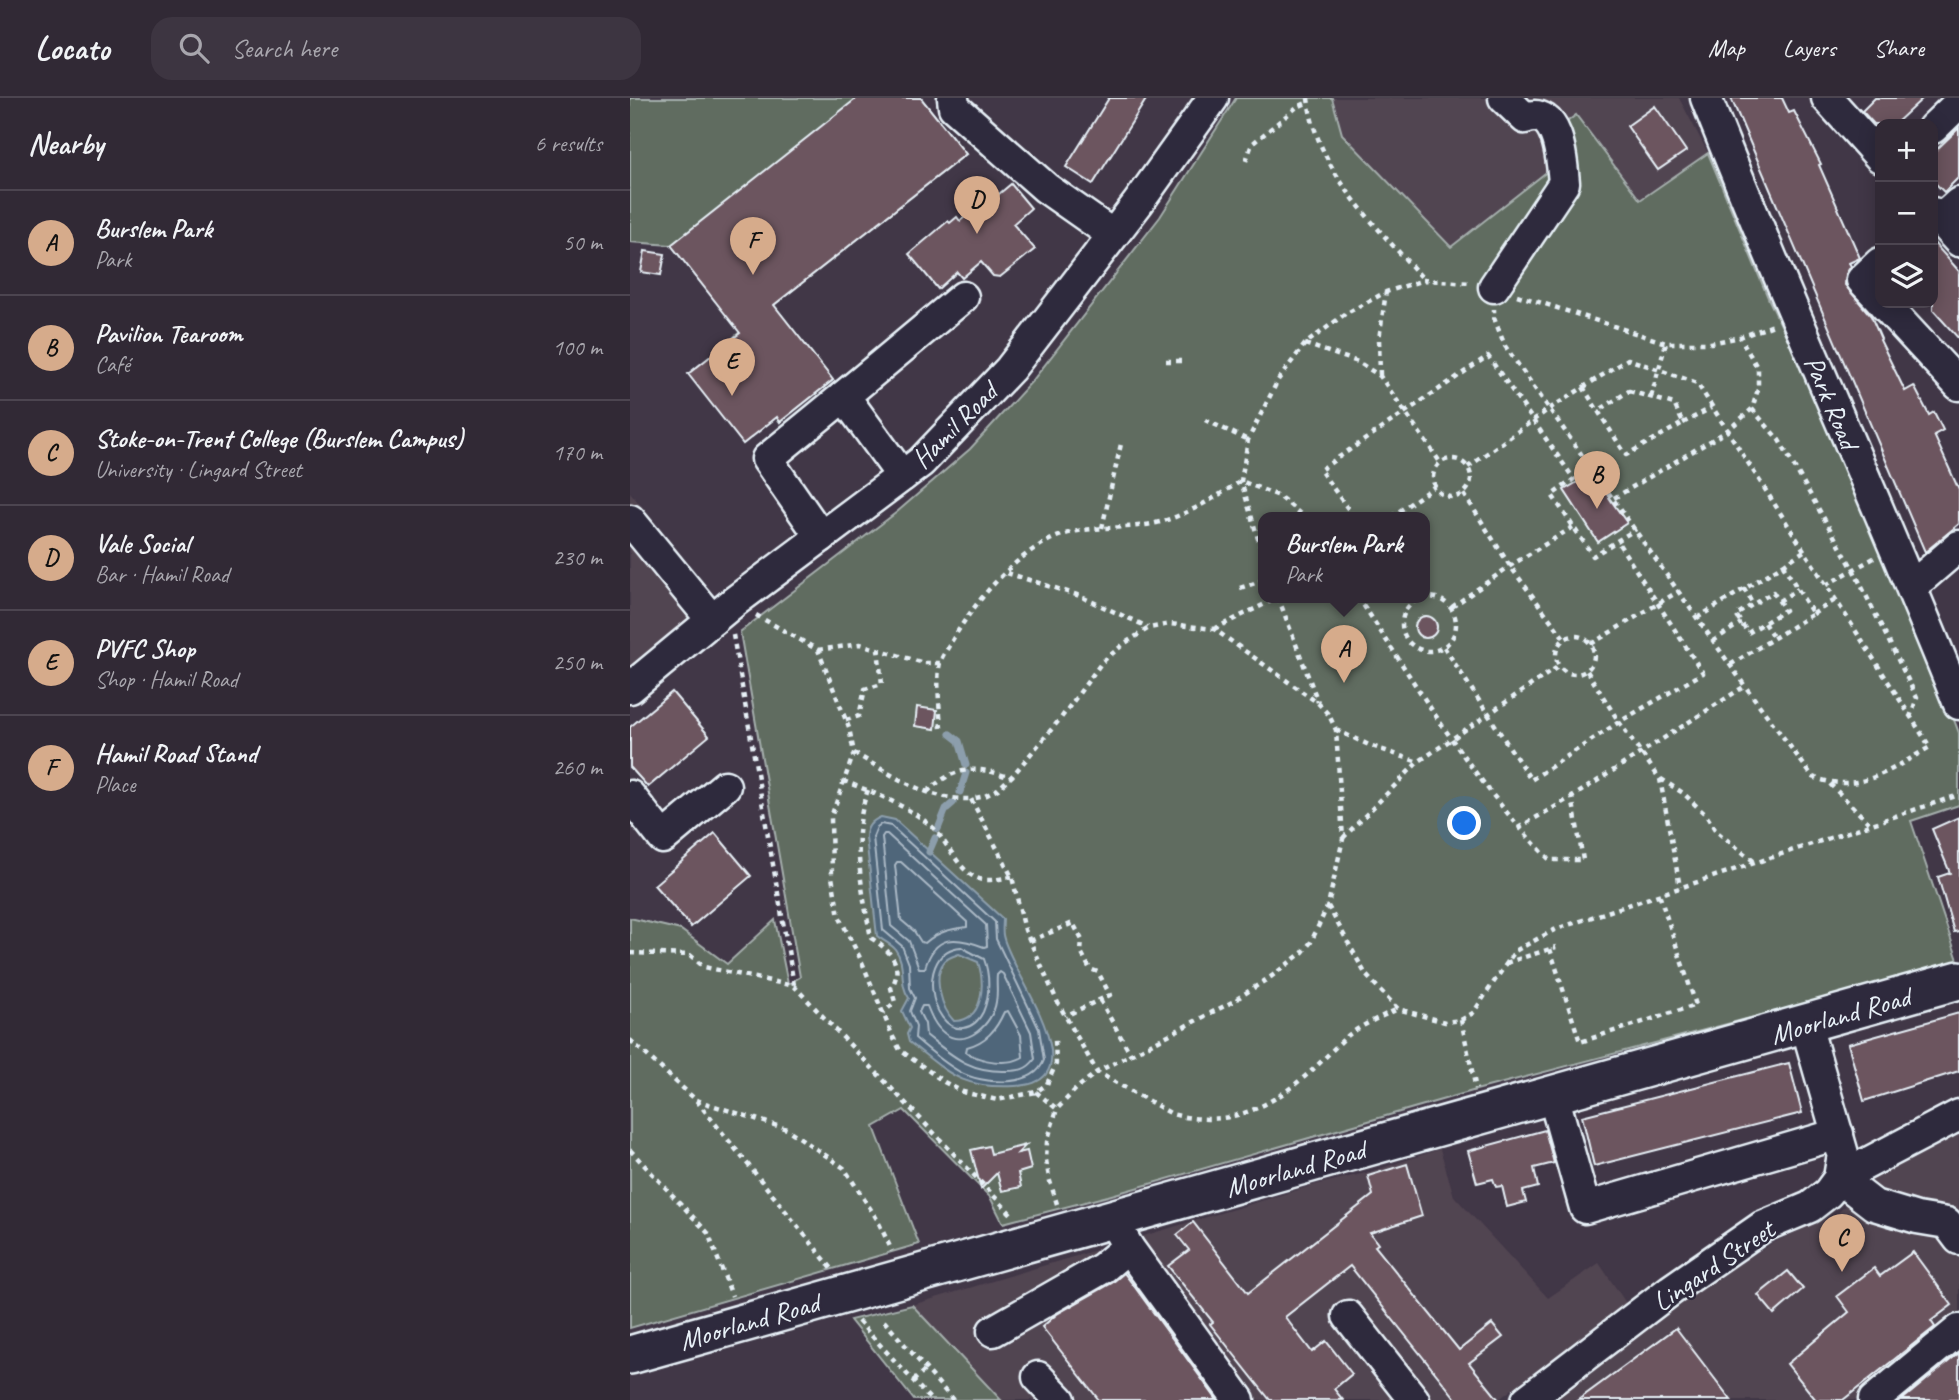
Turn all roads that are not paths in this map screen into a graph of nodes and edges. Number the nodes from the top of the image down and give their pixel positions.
1 (953, 98) edge
2 (1213, 98) edge
3 (1504, 98) edge
4 (1833, 100) edge
5 (1959, 103) edge
6 (1710, 106) edge
7 (1547, 108) edge
8 (1938, 123) edge
9 (1875, 151) edge
10 (1113, 235) junction
11 (1875, 268) edge
12 (1494, 287) road end
13 (1875, 294) edge
14 (963, 297) dead end
15 (1888, 308) edge
16 (1959, 385) edge
17 (844, 396) junction
18 (902, 476) junction
19 (630, 520) edge
20 (821, 537) junction
21 (1959, 546) edge
22 (1910, 583) junction
23 (725, 610) junction
24 (630, 688) edge
25 (1959, 704) edge
26 (725, 786) dead end
27 (630, 796) edge
28 (1959, 980) edge
29 (1806, 1025) junction
30 (1553, 1095) junction
31 (1959, 1115) edge
32 (1838, 1134) junction
33 (1839, 1178) junction
34 (1120, 1234) junction
35 (1959, 1239) edge
36 (1348, 1315) dead end
37 (1959, 1330) edge
38 (993, 1331) dead end
39 (630, 1355) edge
40 (1038, 1377) dead end
41 (1060, 1400) edge
42 (1239, 1400) edge
43 (1414, 1400) edge
44 (1527, 1400) edge
45 (1874, 1400) edge

1 - 10 street
2 - 10 street, Hamil Road
3 - 7 street
4 - 9 street
5 - 8 street
6 - 22 street, Park Road
7 - 12 street
10 - 18 street, Hamil Road
11 - 13 street
14 - 17 street
15 - 16 street
17 - 18 street
17 - 20 street
18 - 20 street, Hamil Road
19 - 23 street
20 - 23 street, Hamil Road
21 - 22 street
22 - 25 street, Park Road
23 - 24 street, Hamil Road
26 - 27 street
28 - 29 main road, Moorland Road
29 - 30 main road, Moorland Road
29 - 32 street
30 - 32 street
30 - 34 main road, Moorland Road
31 - 33 street, Lingard Street
32 - 33 street
33 - 35 street
33 - 44 street, Lingard Street
34 - 38 street
34 - 39 main road, Moorland Road
34 - 42 street
36 - 43 street
37 - 45 street
40 - 41 street

